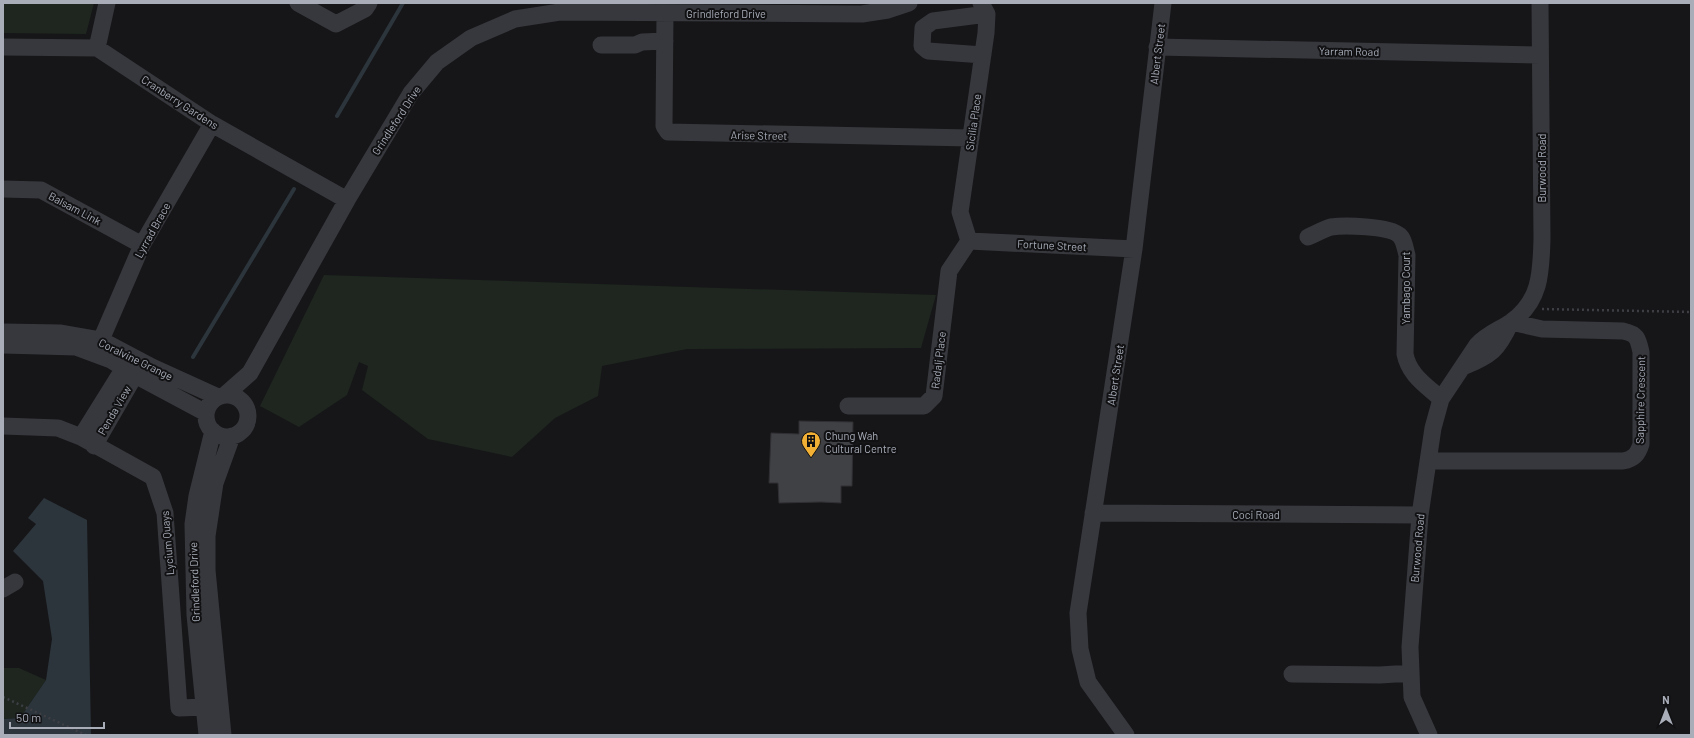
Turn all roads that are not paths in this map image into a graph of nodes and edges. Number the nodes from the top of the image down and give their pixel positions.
1 (107, 3) edge
2 (298, 3) edge
3 (368, 3) edge
4 (908, 3) edge
5 (1163, 3) edge
6 (1540, 3) edge
7 (984, 8) edge
8 (665, 13) junction
9 (601, 45) dead end
10 (665, 46) junction
11 (3, 47) edge
12 (1157, 47) junction
13 (97, 48) junction
14 (983, 55) junction
15 (1540, 55) junction
16 (212, 124) junction
17 (970, 138) junction
18 (3, 189) edge
19 (347, 200) junction
20 (1308, 237) dead end
21 (969, 241) junction
22 (142, 245) junction
23 (1134, 249) junction
24 (1510, 322) junction
25 (3, 332) edge
26 (101, 340) junction
27 (3, 345) edge
28 (129, 371) junction
29 (250, 373) junction
30 (221, 396) junction
31 (1441, 399) junction
32 (246, 405) junction
33 (848, 406) dead end
34 (206, 413) junction
35 (3, 426) edge
36 (213, 431) junction
37 (232, 436) junction
38 (88, 442) junction
39 (1428, 461) junction
40 (1093, 513) junction
41 (1420, 515) junction
42 (1411, 672) junction
43 (1292, 674) dead end
44 (212, 706) junction
45 (207, 735) edge
46 (223, 735) edge
47 (1126, 735) edge
48 (1429, 735) edge

1 - 13 street
2 - 3 street
4 - 8 street, Grindleford Drive
5 - 12 street, Albert Street
6 - 15 street, Burwood Road
7 - 14 street, Sicilia Place
7 - 14 street
8 - 10 street, Arise Street
8 - 19 street, Grindleford Drive
9 - 10 street
10 - 17 street, Arise Street
11 - 13 street
12 - 15 street, Yarram Road
12 - 23 street, Albert Street
13 - 16 street, Cranberry Gardens
14 - 17 street, Sicilia Place
15 - 24 street, Burwood Road
16 - 19 street, Cranberry Gardens
16 - 22 street, Lyrrad Brace
17 - 21 street, Sicilia Place
18 - 22 street, Balsam Link
19 - 29 street, Grindleford Drive
20 - 31 street, Yambago Court
21 - 23 street, Fortune Street
21 - 33 street, Radalj Place
22 - 26 street, Lyrrad Brace
23 - 40 street, Albert Street
24 - 31 street, Burwood Road
24 - 39 street, Sapphire Crescent
25 - 26 street, Coralvine Grange
26 - 30 street, Coralvine Grange
27 - 28 street, Coralvine Grange
28 - 34 street, Coralvine Grange
28 - 38 street, Penda View
29 - 30 street, Grindleford Drive
29 - 32 street, Grindleford Drive
30 - 32 street
30 - 34 street, Grindleford Drive
31 - 39 street, Burwood Road
32 - 37 street, Grindleford Drive
34 - 36 street
35 - 38 street, Lycium Quays
36 - 37 street
36 - 44 street, Grindleford Drive
37 - 44 street, Grindleford Drive
38 - 44 street, Lycium Quays
39 - 41 street, Burwood Road
40 - 41 street, Coci Road
40 - 47 street, Albert Street
41 - 42 street, Burwood Road
42 - 43 street
42 - 48 street, Burwood Road
44 - 45 street, Grindleford Drive
44 - 46 street, Grindleford Drive

